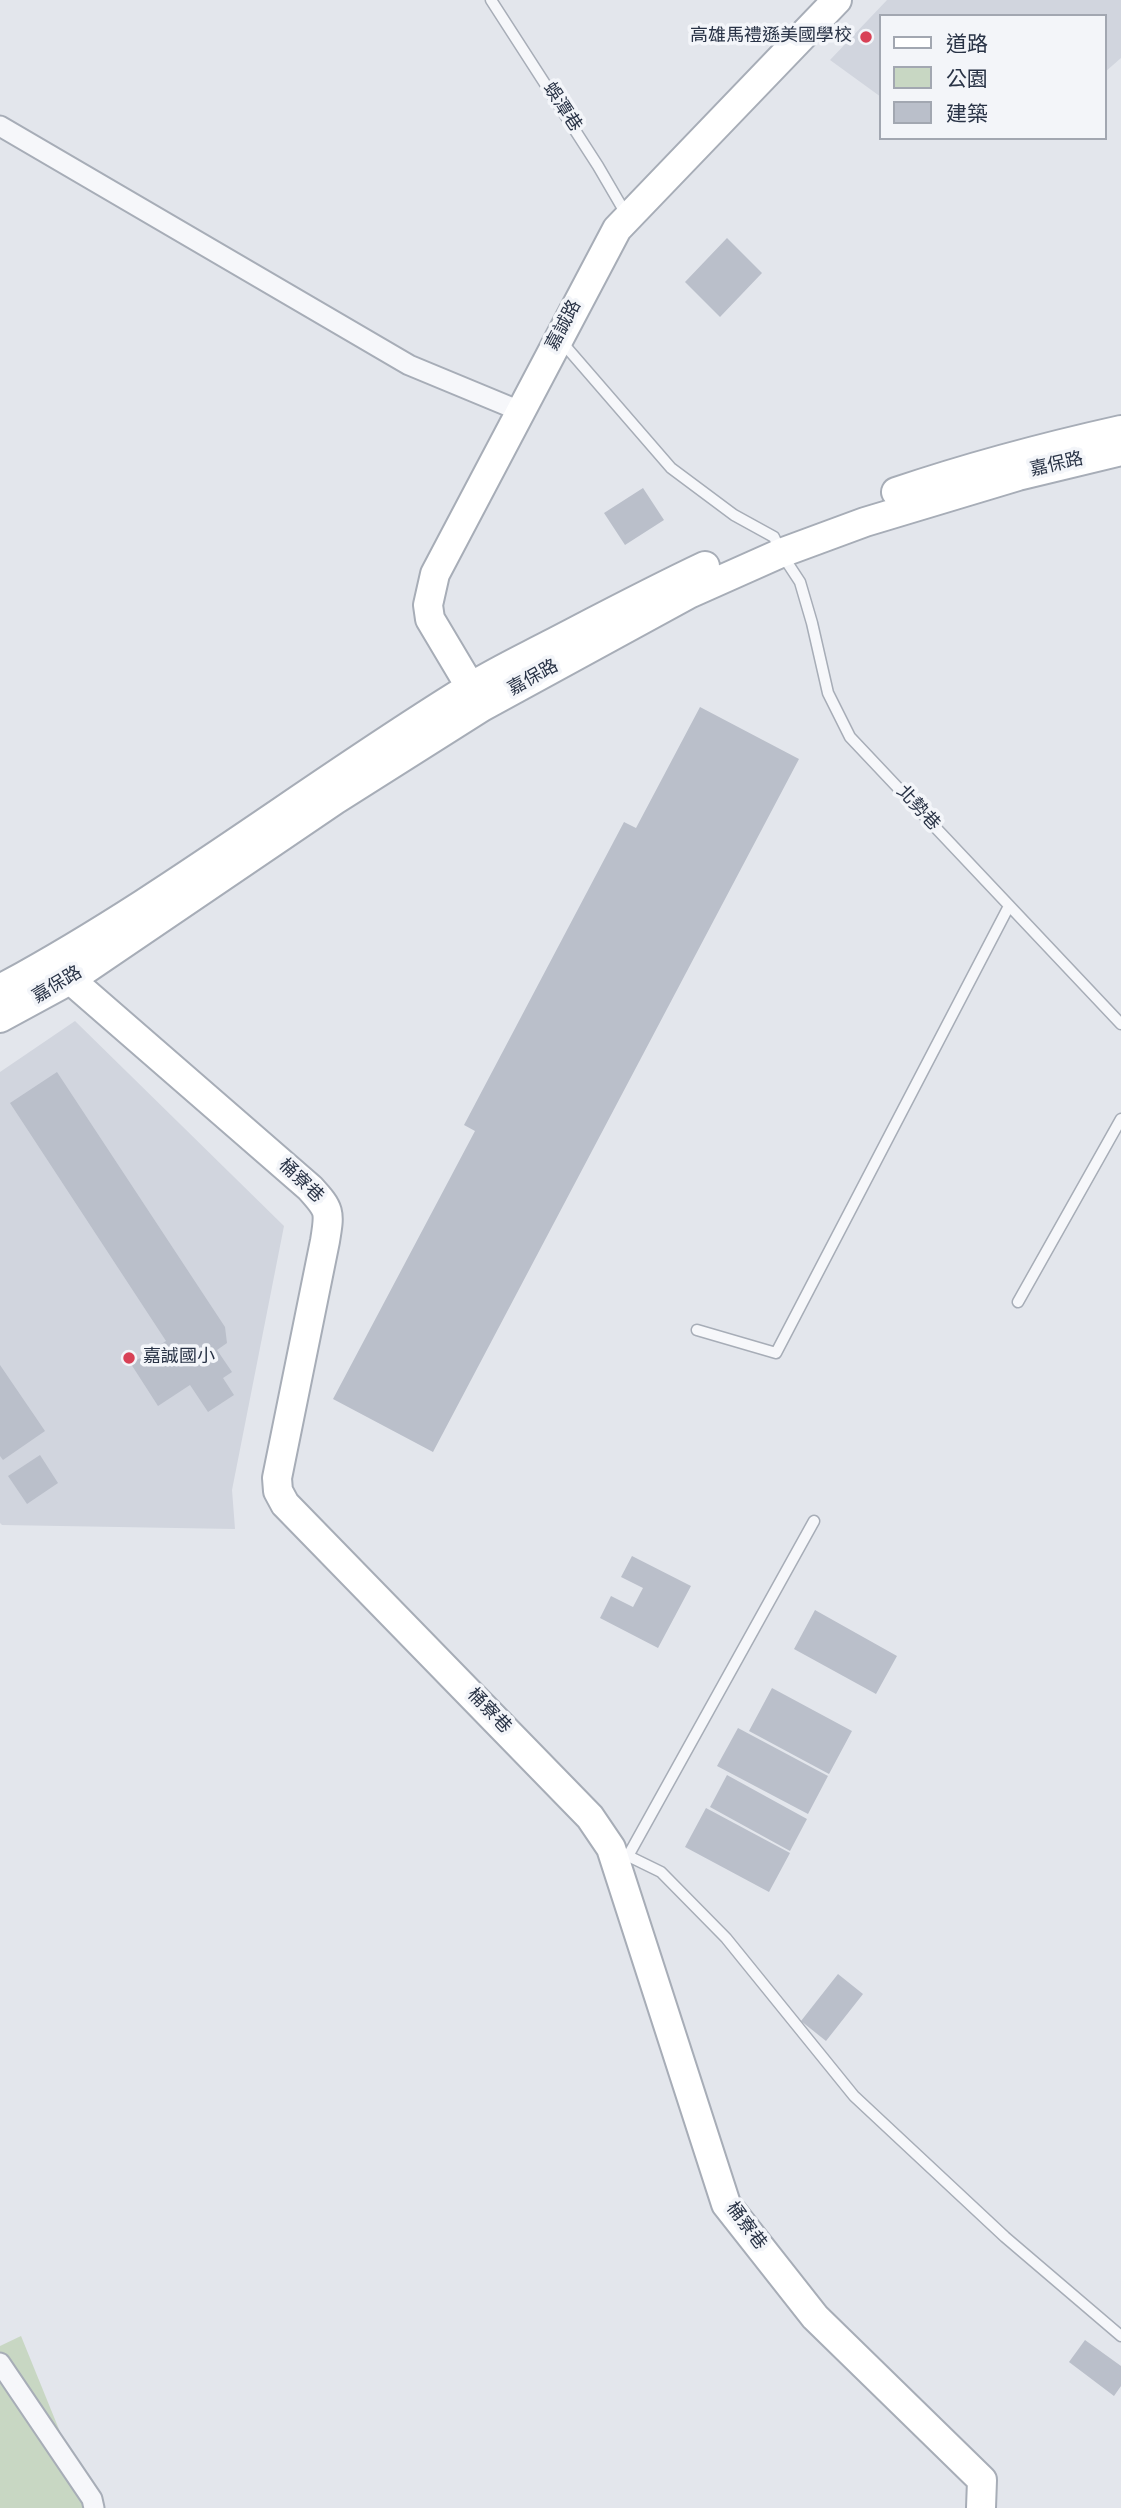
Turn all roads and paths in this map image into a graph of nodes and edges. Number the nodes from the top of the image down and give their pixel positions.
1 (491, 0) edge
2 (837, 0) edge
3 (0, 126) edge
4 (628, 218) junction
5 (558, 338) junction
6 (520, 411) junction
7 (1121, 430) edge
8 (1121, 451) edge
9 (777, 545) junction
10 (477, 697) junction
11 (1009, 906) junction
12 (60, 971) junction
13 (0, 989) edge
14 (0, 1018) edge
15 (1121, 1024) edge
16 (1121, 1119) edge
17 (1018, 1302) dead end
18 (697, 1330) dead end
19 (814, 1521) dead end
20 (620, 1852) junction
21 (1121, 2336) edge
22 (0, 2363) edge
23 (94, 2508) edge
24 (981, 2508) edge

1 - 4 lane, 蜈潭巷
2 - 4 street, 嘉誠路
3 - 6 street
4 - 5 street, 嘉誠路
5 - 6 street, 嘉誠路
5 - 9 lane
6 - 10 street, 嘉誠路
7 - 9 street, 嘉保路
8 - 9 street, 嘉保路
9 - 10 street, 嘉保路
9 - 11 lane, 北勢巷
10 - 12 street, 嘉保路
11 - 15 lane, 北勢巷
11 - 18 lane
12 - 13 street, 嘉保路
12 - 14 street, 嘉保路
12 - 20 street, 桶寮巷
16 - 17 lane
19 - 20 lane
20 - 21 lane
20 - 24 street, 桶寮巷
22 - 23 street

